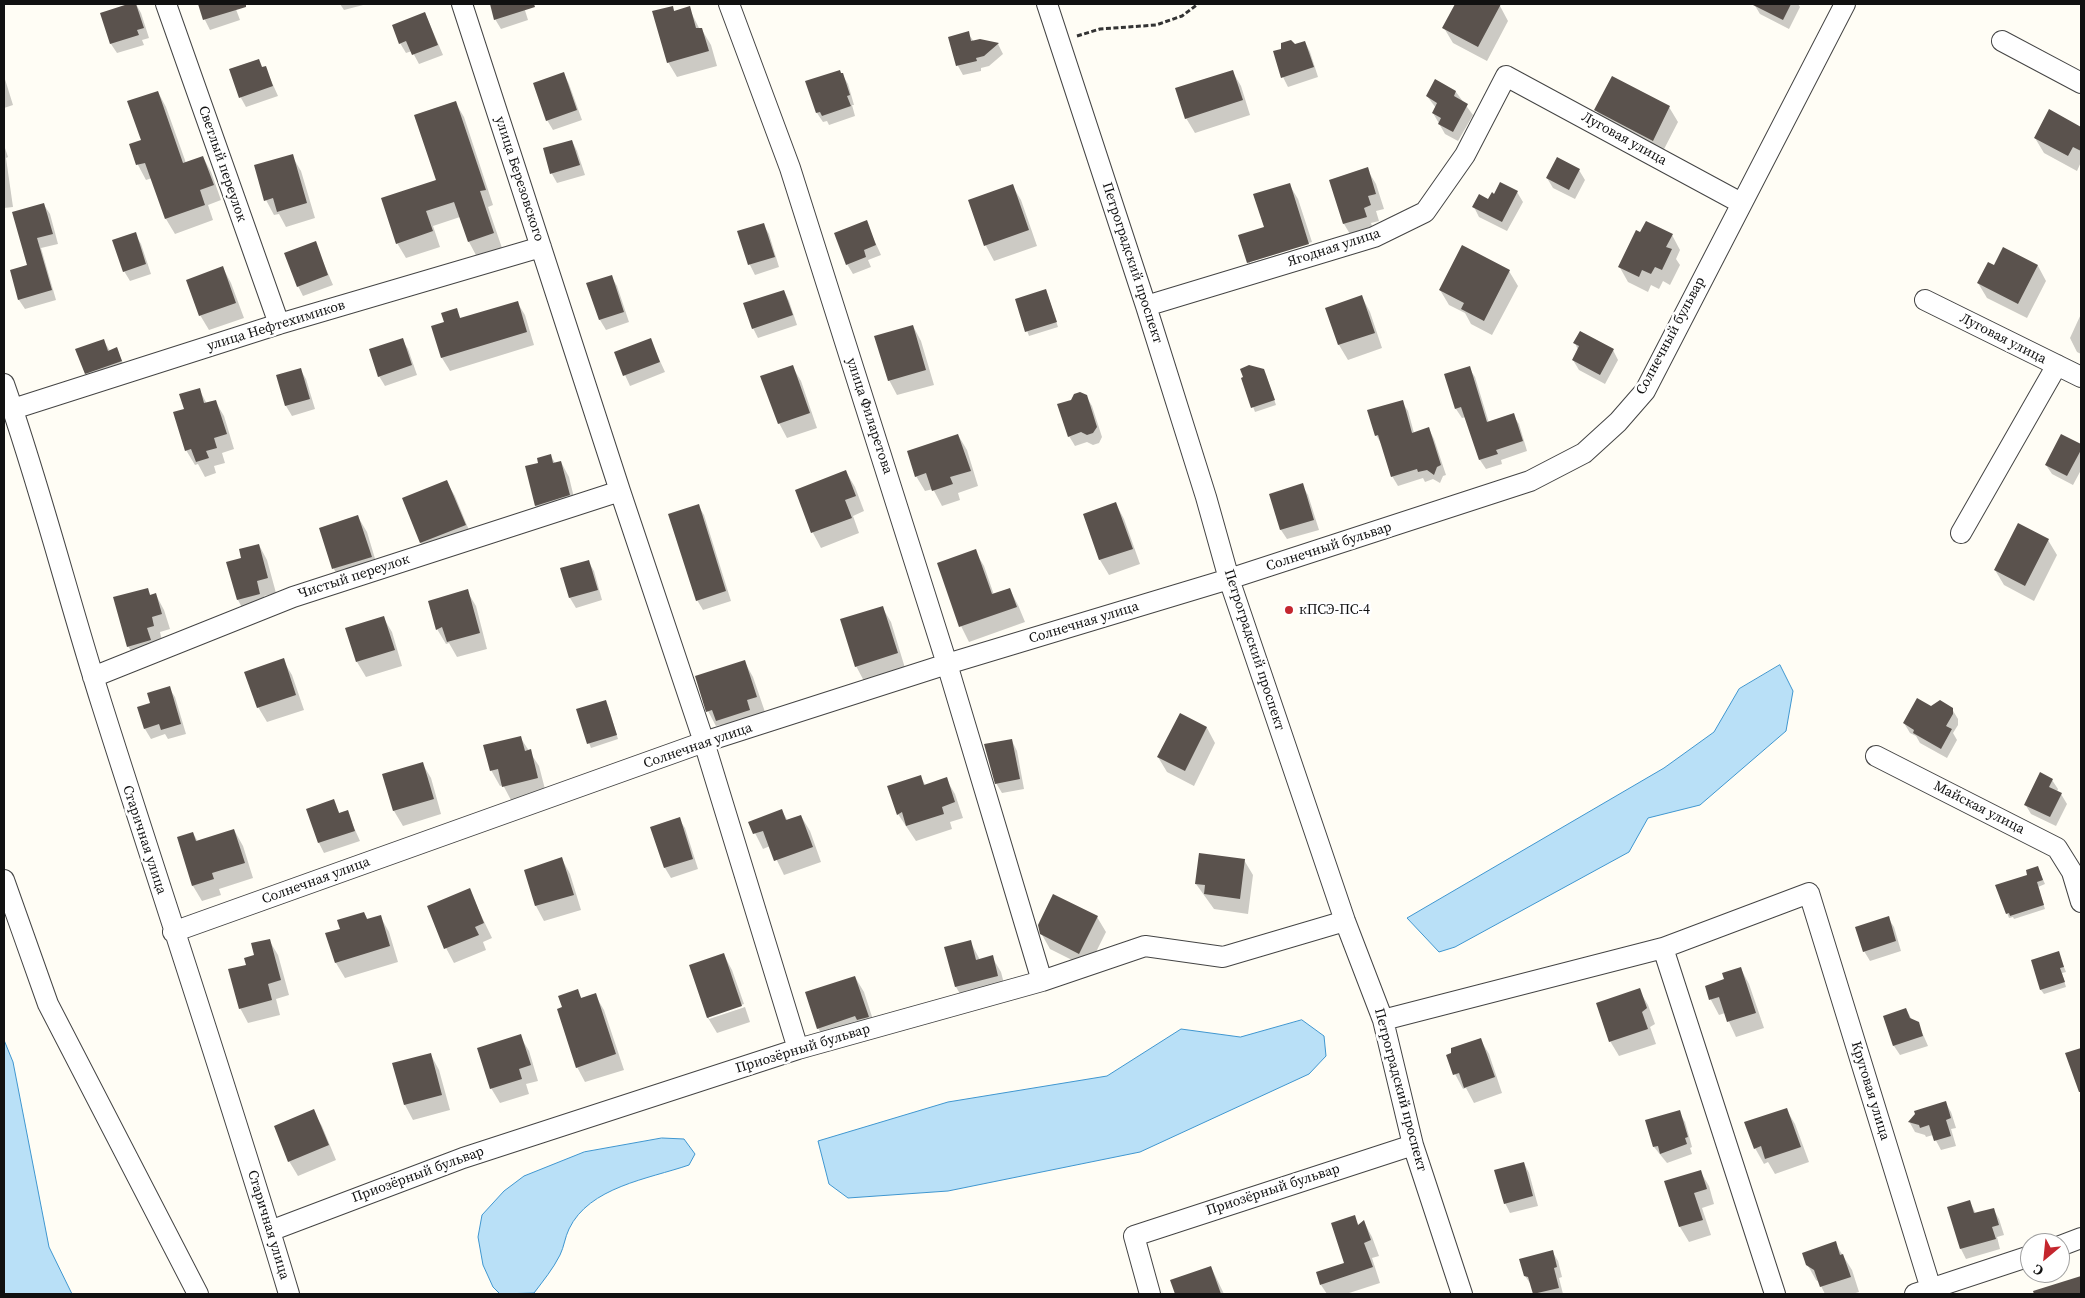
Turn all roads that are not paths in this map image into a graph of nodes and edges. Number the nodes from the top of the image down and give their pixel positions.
1 (166, 4) edge
2 (462, 4) edge
3 (729, 4) edge
4 (1047, 4) edge
5 (1845, 4) edge
6 (2002, 41) dead end
7 (1506, 76) joint
8 (2081, 83) edge
9 (1741, 203) junction
10 (541, 247) junction
11 (1925, 300) dead end
12 (1146, 306) junction
13 (279, 324) junction
14 (2057, 365) junction
15 (2081, 377) edge
16 (4, 384) edge
17 (13, 409) junction
18 (620, 491) junction
19 (1961, 533) dead end
20 (1229, 579) junction
21 (947, 664) junction
22 (93, 677) junction
23 (704, 742) junction
24 (1876, 756) dead end
25 (2076, 864) edge
26 (4, 880) edge
27 (2081, 902) edge
28 (1345, 921) junction
29 (173, 932) junction
30 (1663, 948) junction
31 (1042, 981) junction
32 (1383, 1020) junction
33 (798, 1049) junction
34 (1413, 1145) junction
35 (270, 1231) junction
36 (2020, 1259) edge
37 (1923, 1292) edge
38 (198, 1294) edge
39 (288, 1294) edge
40 (1150, 1294) edge
41 (1462, 1294) edge
42 (1775, 1294) edge

1 - 13 street, Светлый переулок
2 - 10 street, улица Березовского
3 - 21 street, улица Филаретова
4 - 12 street, Петроградский проспект
5 - 9 street, Солнечный бульвар
6 - 8 street
7 - 9 street, Луговая улица
7 - 12 street, Ягодная улица
9 - 20 street, Солнечный бульвар
10 - 13 street, улица Нефтехимиков
10 - 18 street, улица Березовского
11 - 14 street, Луговая улица
12 - 20 street, Петроградский проспект
13 - 17 street, улица Нефтехимиков
14 - 15 street, Луговая улица
14 - 19 street
16 - 17 street, Старичная улица
17 - 22 street, Старичная улица
18 - 22 street, Чистый переулок
18 - 23 street, улица Березовского
20 - 21 street, Солнечная улица
20 - 28 street, Петроградский проспект
21 - 23 street, Солнечная улица
21 - 31 street, улица Филаретова
22 - 29 street, Старичная улица
23 - 29 street, Солнечная улица
23 - 33 street, улица Березовского
24 - 25 street, Майская улица
25 - 27 street, Майская улица
26 - 38 street
28 - 31 street, Приозёрный бульвар
28 - 32 street, Петроградский проспект
29 - 35 street, Старичная улица
30 - 32 street
30 - 37 street, Круговая улица
30 - 42 street
31 - 33 street, Приозёрный бульвар
32 - 34 street, Петроградский проспект
33 - 35 street, Приозёрный бульвар
34 - 40 street, Приозёрный бульвар
34 - 41 street, Петроградский проспект
35 - 39 street, Старичная улица
36 - 37 street, Круговая улица

